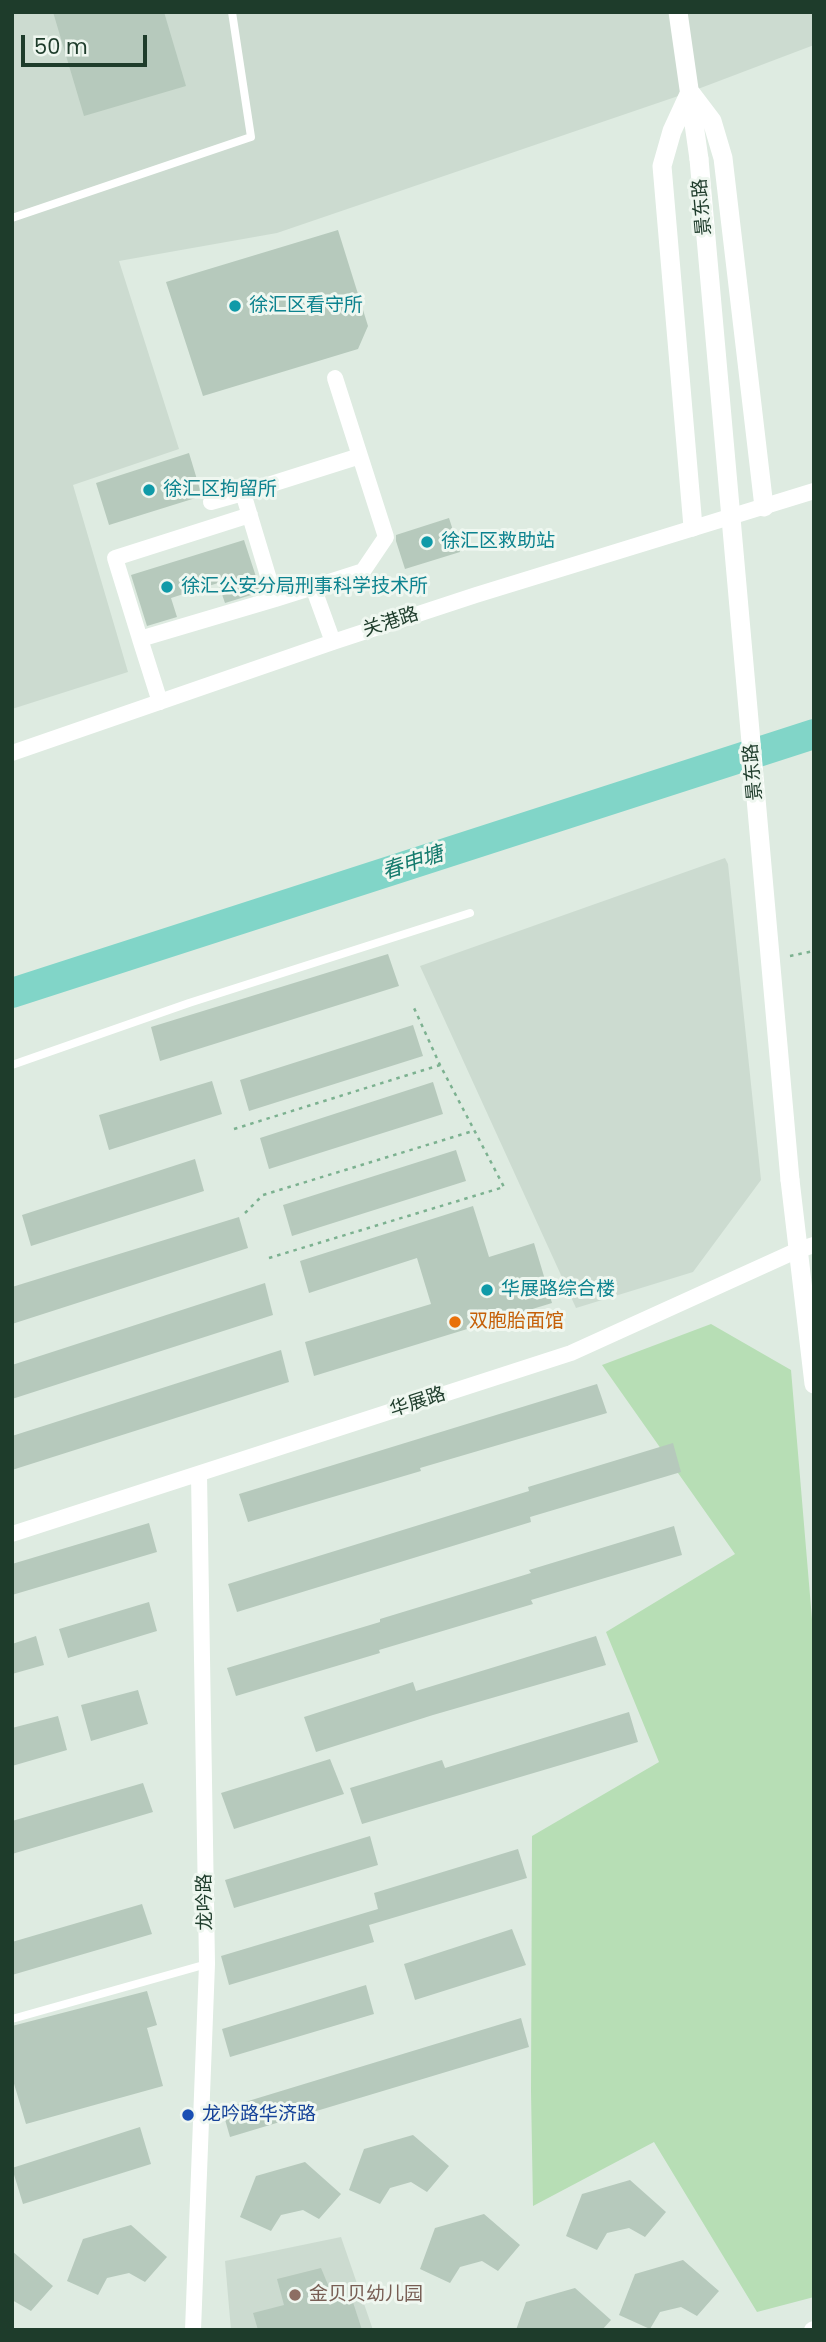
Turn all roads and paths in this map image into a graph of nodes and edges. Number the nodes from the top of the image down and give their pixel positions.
1 (232, 12) edge
2 (678, 12) edge
3 (690, 92) junction
4 (12, 218) edge
5 (335, 377) dead end
6 (360, 456) junction
7 (814, 491) edge
8 (243, 493) junction
9 (211, 502) dead end
10 (764, 507) junction
11 (250, 515) junction
12 (693, 527) junction
13 (313, 587) junction
14 (275, 598) junction
15 (140, 639) junction
16 (333, 642) junction
17 (160, 702) junction
18 (12, 753) edge
19 (470, 913) dead end
20 (814, 951) edge
21 (771, 961) junction
22 (414, 1008) dead end
23 (12, 1065) edge
24 (440, 1065) junction
25 (234, 1129) dead end
26 (474, 1131) junction
27 (245, 1213) dead end
28 (806, 1247) edge
29 (269, 1258) dead end
30 (814, 1384) edge
31 (200, 1475) junction
32 (12, 1534) edge
33 (207, 1964) junction
34 (12, 2019) edge
35 (193, 2330) edge

1 - 4 lane
2 - 3 street
3 - 10 street
3 - 12 street
3 - 21 street, 景东路, bridge
5 - 6 street
6 - 8 street
6 - 13 street
7 - 10 street, 关港路
8 - 9 street
8 - 11 street
10 - 12 street, 关港路
11 - 14 street
11 - 15 street
12 - 16 street, 关港路
13 - 14 street
13 - 16 street
14 - 15 street
15 - 17 street
16 - 17 street, 关港路
17 - 18 street, 关港路
19 - 23 lane
20 - 21 path
21 - 28 street, 景东路, bridge
22 - 24 path
24 - 25 path
24 - 26 path
26 - 27 path
26 - 29 path
28 - 30 street, 景东路
28 - 31 street, 华展路
31 - 32 street, 华展路
31 - 33 street, 龙吟路
33 - 34 lane
33 - 35 street, 龙吟路

